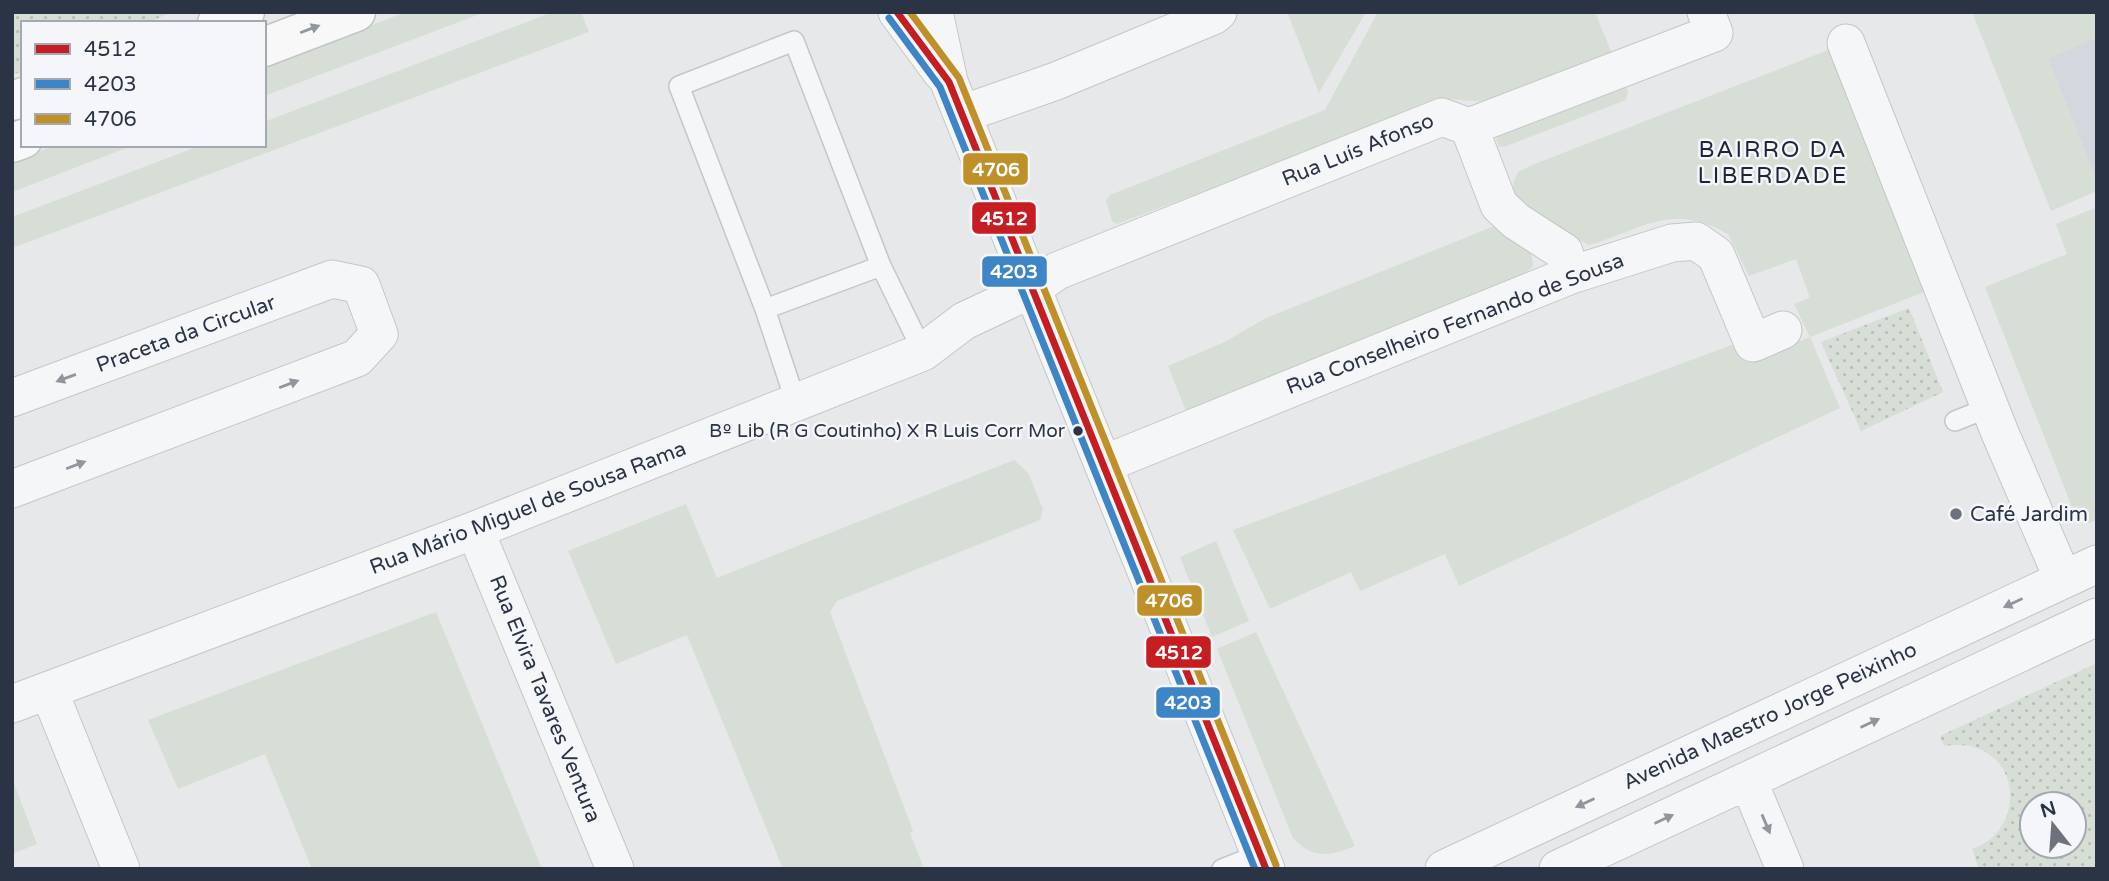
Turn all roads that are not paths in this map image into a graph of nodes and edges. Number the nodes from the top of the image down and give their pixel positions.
1 (245, 12) edge
2 (356, 12) edge
3 (897, 12) edge
4 (934, 12) edge
5 (1218, 12) edge
6 (222, 21) edge
7 (1710, 23) edge
8 (1846, 43) dead end
9 (266, 46) edge
10 (956, 98) junction
11 (1469, 127) junction
12 (881, 266) junction
13 (1571, 275) junction
14 (1032, 289) junction
15 (765, 309) junction
16 (1783, 330) dead end
17 (923, 352) junction
18 (12, 398) edge
19 (796, 403) junction
20 (1990, 407) junction
21 (1955, 421) dead end
22 (1104, 464) junction
23 (12, 489) edge
24 (475, 530) junction
25 (2097, 564) edge
26 (2063, 579) junction
27 (2097, 617) edge
28 (49, 691) junction
29 (12, 704) edge
30 (1748, 780) junction
31 (1263, 861) edge
32 (121, 869) edge
33 (615, 869) edge
34 (1222, 869) edge
35 (1444, 869) edge
36 (1558, 869) edge
37 (1785, 869) edge

1 - 6 main road
9 -> 2 main road
3 - 10 street
4 - 10 street
5 - 10 street
7 - 11 street
8 - 20 street
10 - 14 street
11 - 13 street
11 - 14 street, Rua Luís Afonso
12 - 15 lane
12 - 15 lane
12 - 17 lane
13 - 16 street, Rua Conselheiro Fernando de Sousa
13 - 22 street, Rua Conselheiro Fernando de Sousa
14 - 17 street, Rua Mário Miguel de Sousa Rama
14 - 22 street
15 - 19 lane
17 - 19 street, Rua Mário Miguel de Sousa Rama
23 -> 18 street, Praceta da Circular
19 - 24 street, Rua Mário Miguel de Sousa Rama
20 - 21 lane
20 - 26 street
22 - 31 street
24 - 28 street, Rua Mário Miguel de Sousa Rama
24 - 33 street, Rua Elvira Tavares Ventura
25 - 26 street, Avenida Maestro Jorge Peixinho
26 -> 35 street, Avenida Maestro Jorge Peixinho
30 -> 27 street
28 - 29 street, Rua Mário Miguel de Sousa Rama
28 - 32 street
36 -> 30 street
30 -> 37 street
31 - 34 lane

